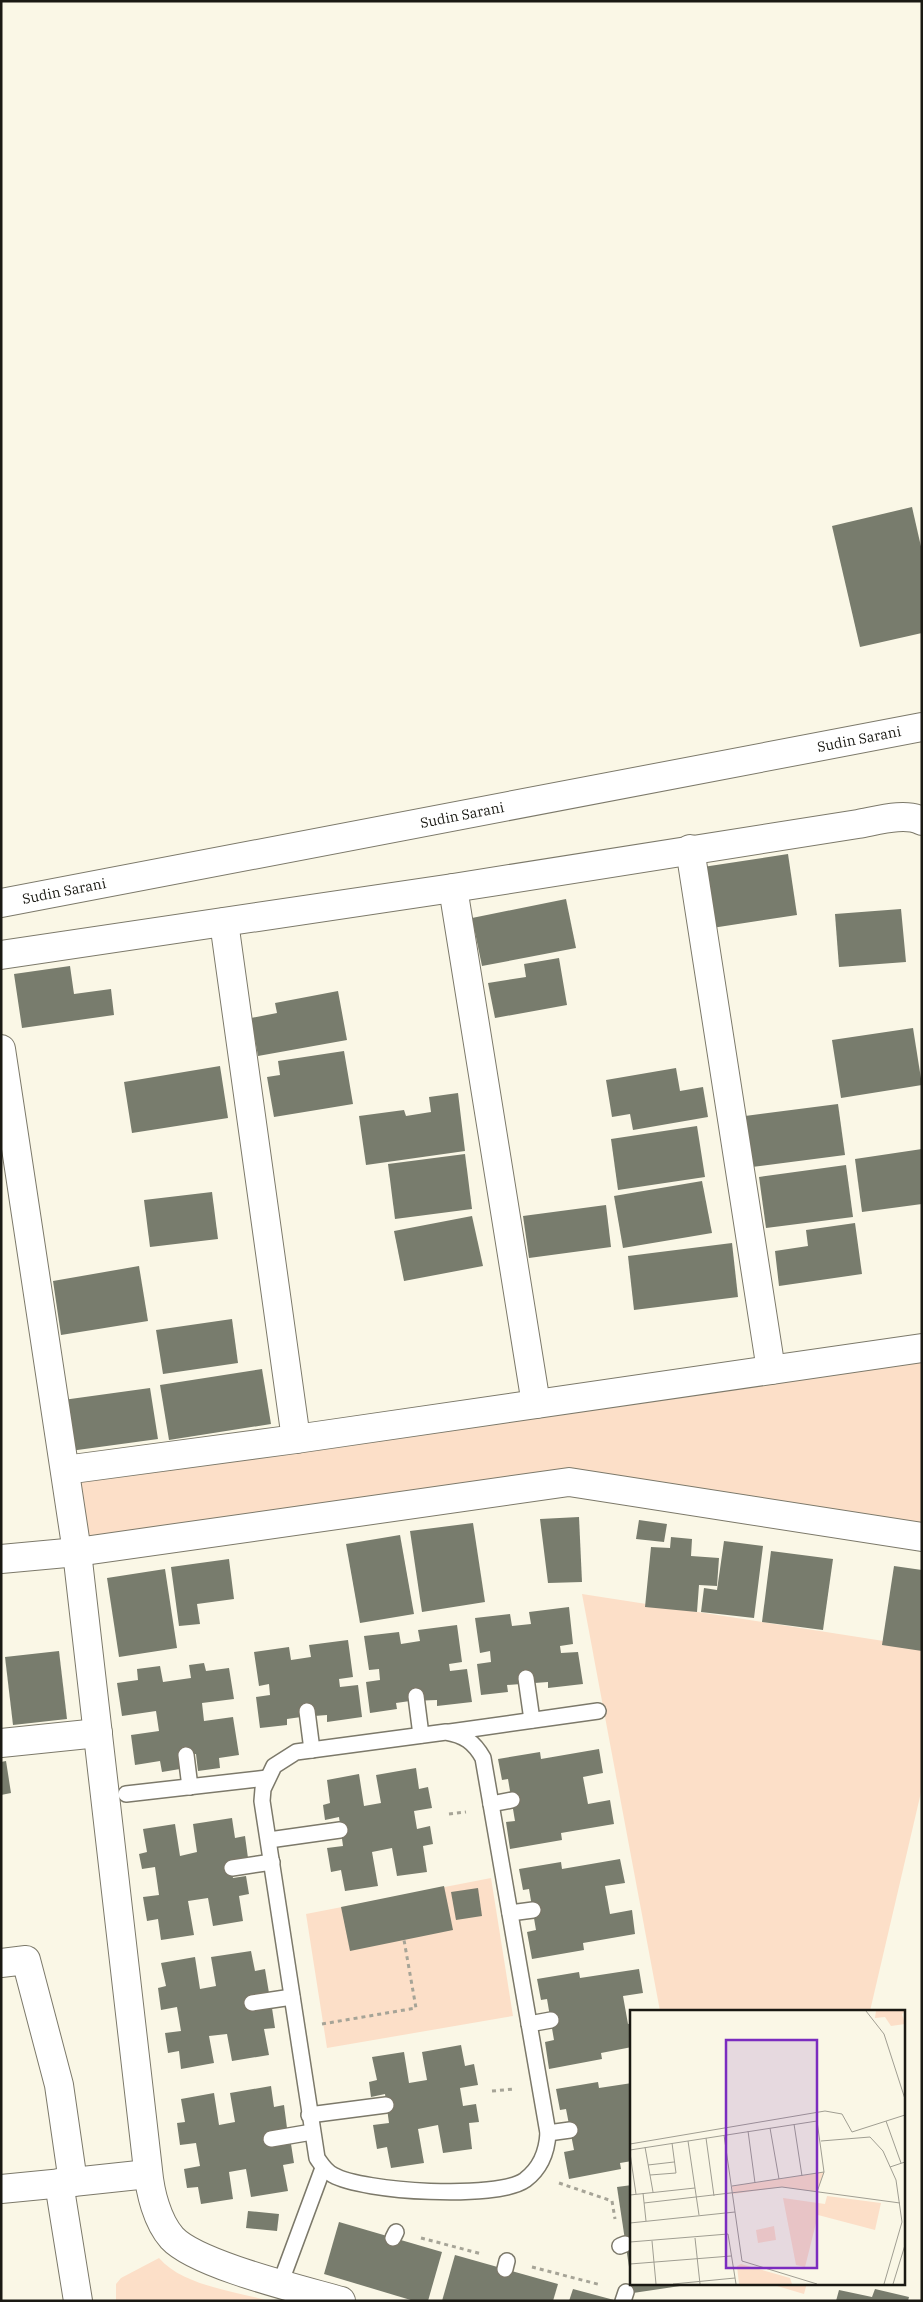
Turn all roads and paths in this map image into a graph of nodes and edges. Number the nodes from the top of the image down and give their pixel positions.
1 (922, 727) edge
2 (922, 821) edge
3 (690, 850) junction
4 (452, 888) junction
5 (1, 903) edge
6 (224, 922) junction
7 (1, 955) edge
8 (1, 1049) edge
9 (922, 1348) edge
10 (771, 1370) junction
11 (536, 1404) junction
12 (296, 1439) junction
13 (65, 1470) junction
14 (922, 1538) edge
15 (77, 1552) junction
16 (1, 1559) edge
17 (526, 1678) dead end
18 (416, 1696) dead end
19 (307, 1711) dead end
20 (598, 1711) dead end
21 (532, 1720) junction
22 (446, 1732) junction
23 (98, 1733) junction
24 (421, 1735) junction
25 (1, 1743) edge
26 (312, 1750) junction
27 (186, 1755) dead end
28 (267, 1778) junction
29 (190, 1787) junction
30 (126, 1794) dead end
31 (512, 1800) dead end
32 (491, 1804) junction
33 (340, 1830) dead end
34 (269, 1840) junction
35 (272, 1862) junction
36 (232, 1868) dead end
37 (533, 1910) dead end
38 (510, 1913) junction
39 (404, 1940) dead end
40 (1, 1963) edge
41 (292, 1997) junction
42 (252, 2003) dead end
43 (551, 2020) dead end
44 (529, 2024) junction
45 (297, 2028) junction
46 (386, 2105) dead end
47 (310, 2115) junction
48 (570, 2130) dead end
49 (312, 2132) junction
50 (548, 2133) junction
51 (271, 2139) dead end
52 (323, 2168) junction
53 (148, 2174) junction
54 (533, 2174) junction
55 (66, 2183) junction
56 (1, 2189) edge
57 (394, 2235) dead end
58 (623, 2245) dead end
59 (280, 2284) junction
60 (625, 2296) edge
61 (78, 2301) edge
62 (341, 2301) edge

1 - 5 street, Sudin Sarani
2 - 3 street
3 - 4 street
3 - 10 street
4 - 6 street
4 - 11 street
6 - 7 street
6 - 12 street
8 - 13 street
9 - 10 street
10 - 11 street
11 - 12 street
12 - 13 street
13 - 15 street
14 - 15 street
15 - 16 street
15 - 23 street
17 - 21 lane
18 - 24 lane
19 - 26 lane
20 - 21 lane
21 - 22 lane
22 - 24 lane
22 - 32 lane
23 - 25 street
23 - 53 street
24 - 26 lane
26 - 28 lane
27 - 29 lane
28 - 29 lane
28 - 34 lane
29 - 30 lane
31 - 32 lane
32 - 38 lane
33 - 34 lane
34 - 35 lane
35 - 36 lane
35 - 41 lane
37 - 38 lane
38 - 44 lane
39 - 45 path
40 - 55 street
41 - 42 lane
41 - 45 lane
43 - 44 lane
44 - 50 lane
45 - 47 lane
46 - 47 lane
47 - 49 lane
48 - 50 lane
49 - 51 lane
49 - 52 lane
50 - 54 lane
52 - 54 lane
52 - 59 lane
53 - 55 street
53 - 59 street
54 - 58 path
55 - 56 street
55 - 61 street
57 - 60 path
59 - 62 street

